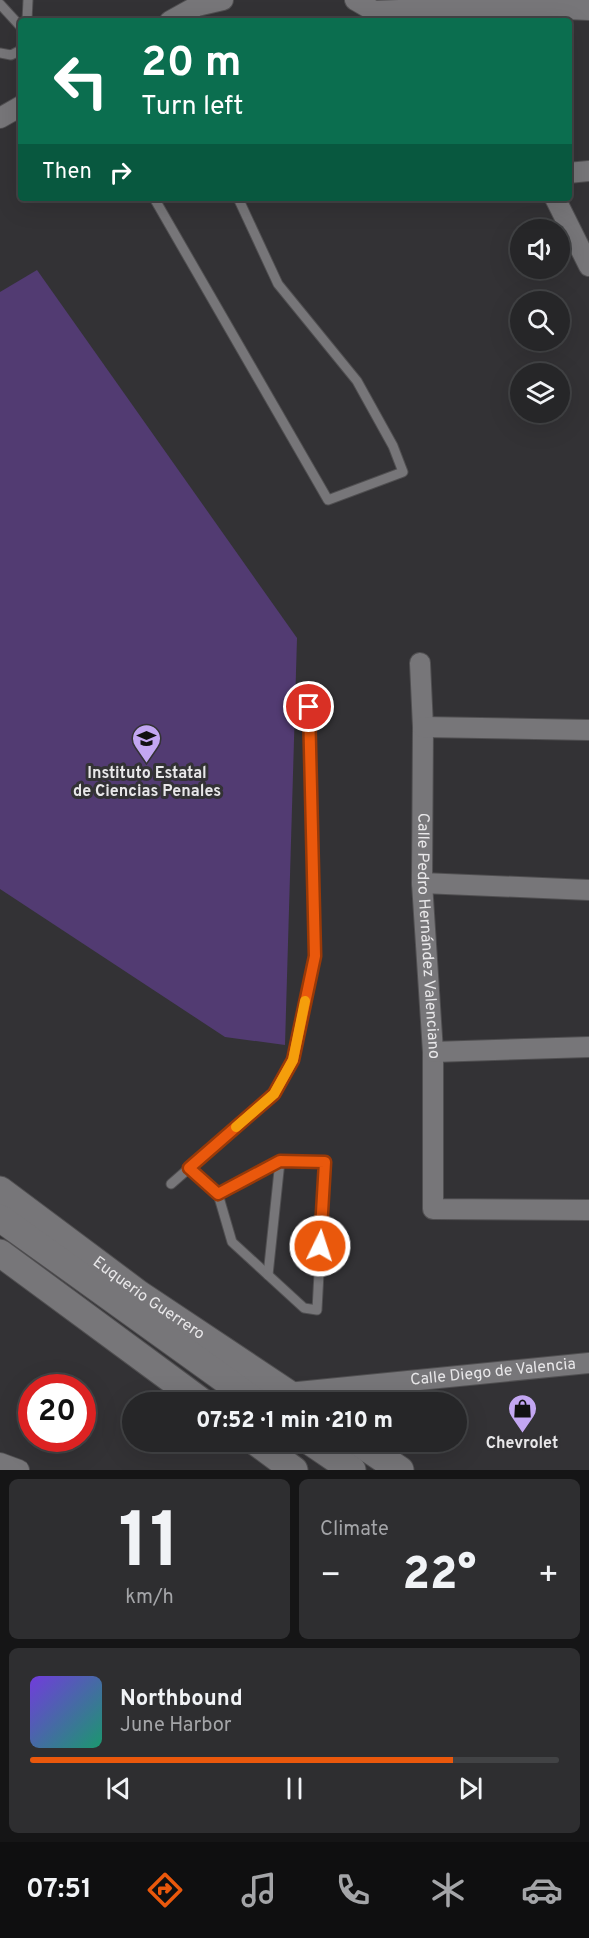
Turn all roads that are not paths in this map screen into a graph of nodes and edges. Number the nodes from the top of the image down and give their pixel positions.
1 (28, 0) edge
2 (224, 0) edge
3 (355, 0) edge
4 (0, 4) edge
5 (589, 10) edge
6 (27, 18) edge
7 (175, 18) edge
8 (18, 24) edge
9 (18, 51) edge
10 (0, 53) edge
11 (18, 108) edge
12 (0, 117) edge
13 (589, 171) edge
14 (572, 173) edge
15 (156, 201) edge
16 (239, 201) edge
17 (556, 201) edge
18 (589, 266) edge
19 (420, 663) dead end
20 (309, 707) dead end
21 (423, 727) junction
22 (589, 730) edge
23 (422, 883) junction
24 (589, 890) edge
25 (589, 1047) edge
26 (433, 1052) junction
27 (280, 1161) junction
28 (189, 1168) junction
29 (171, 1184) dead end
30 (0, 1190) edge
31 (218, 1194) junction
32 (589, 1210) edge
33 (0, 1218) edge
34 (0, 1253) edge
35 (268, 1275) junction
36 (129, 1297) junction
37 (589, 1363) edge
38 (188, 1392) edge
39 (243, 1392) edge
40 (285, 1392) edge
41 (345, 1392) edge
42 (270, 1452) edge
43 (326, 1452) edge
44 (373, 1452) edge
45 (0, 1463) edge
46 (19, 1470) edge
47 (294, 1470) edge
48 (352, 1470) edge
49 (400, 1470) edge

1 - 6 lane
2 - 7 street
3 - 5 street
4 - 8 lane
9 - 10 lane
11 - 12 street
13 - 14 street
15 - 16 lane
17 - 18 street
19 - 21 street, Calle Pedro Hernández Valenciano
20 - 28 lane
21 - 22 street
21 - 23 street, Calle Pedro Hernández Valenciano
23 - 24 street
23 - 26 street, Calle Pedro Hernández Valenciano
25 - 26 street
26 - 32 street, Calle Pedro Hernández Valenciano
27 - 31 lane
27 - 35 lane
27 - 35 lane
28 - 29 lane
28 - 31 lane
30 - 36 main road, Euquerio Guerrero
31 - 35 lane
33 - 36 main road
34 - 38 main road
36 - 39 main road
36 - 40 main road, Euquerio Guerrero
37 - 41 street, Calle Diego de Valencia
42 - 47 main road
43 - 48 main road
44 - 49 main road
45 - 46 street

